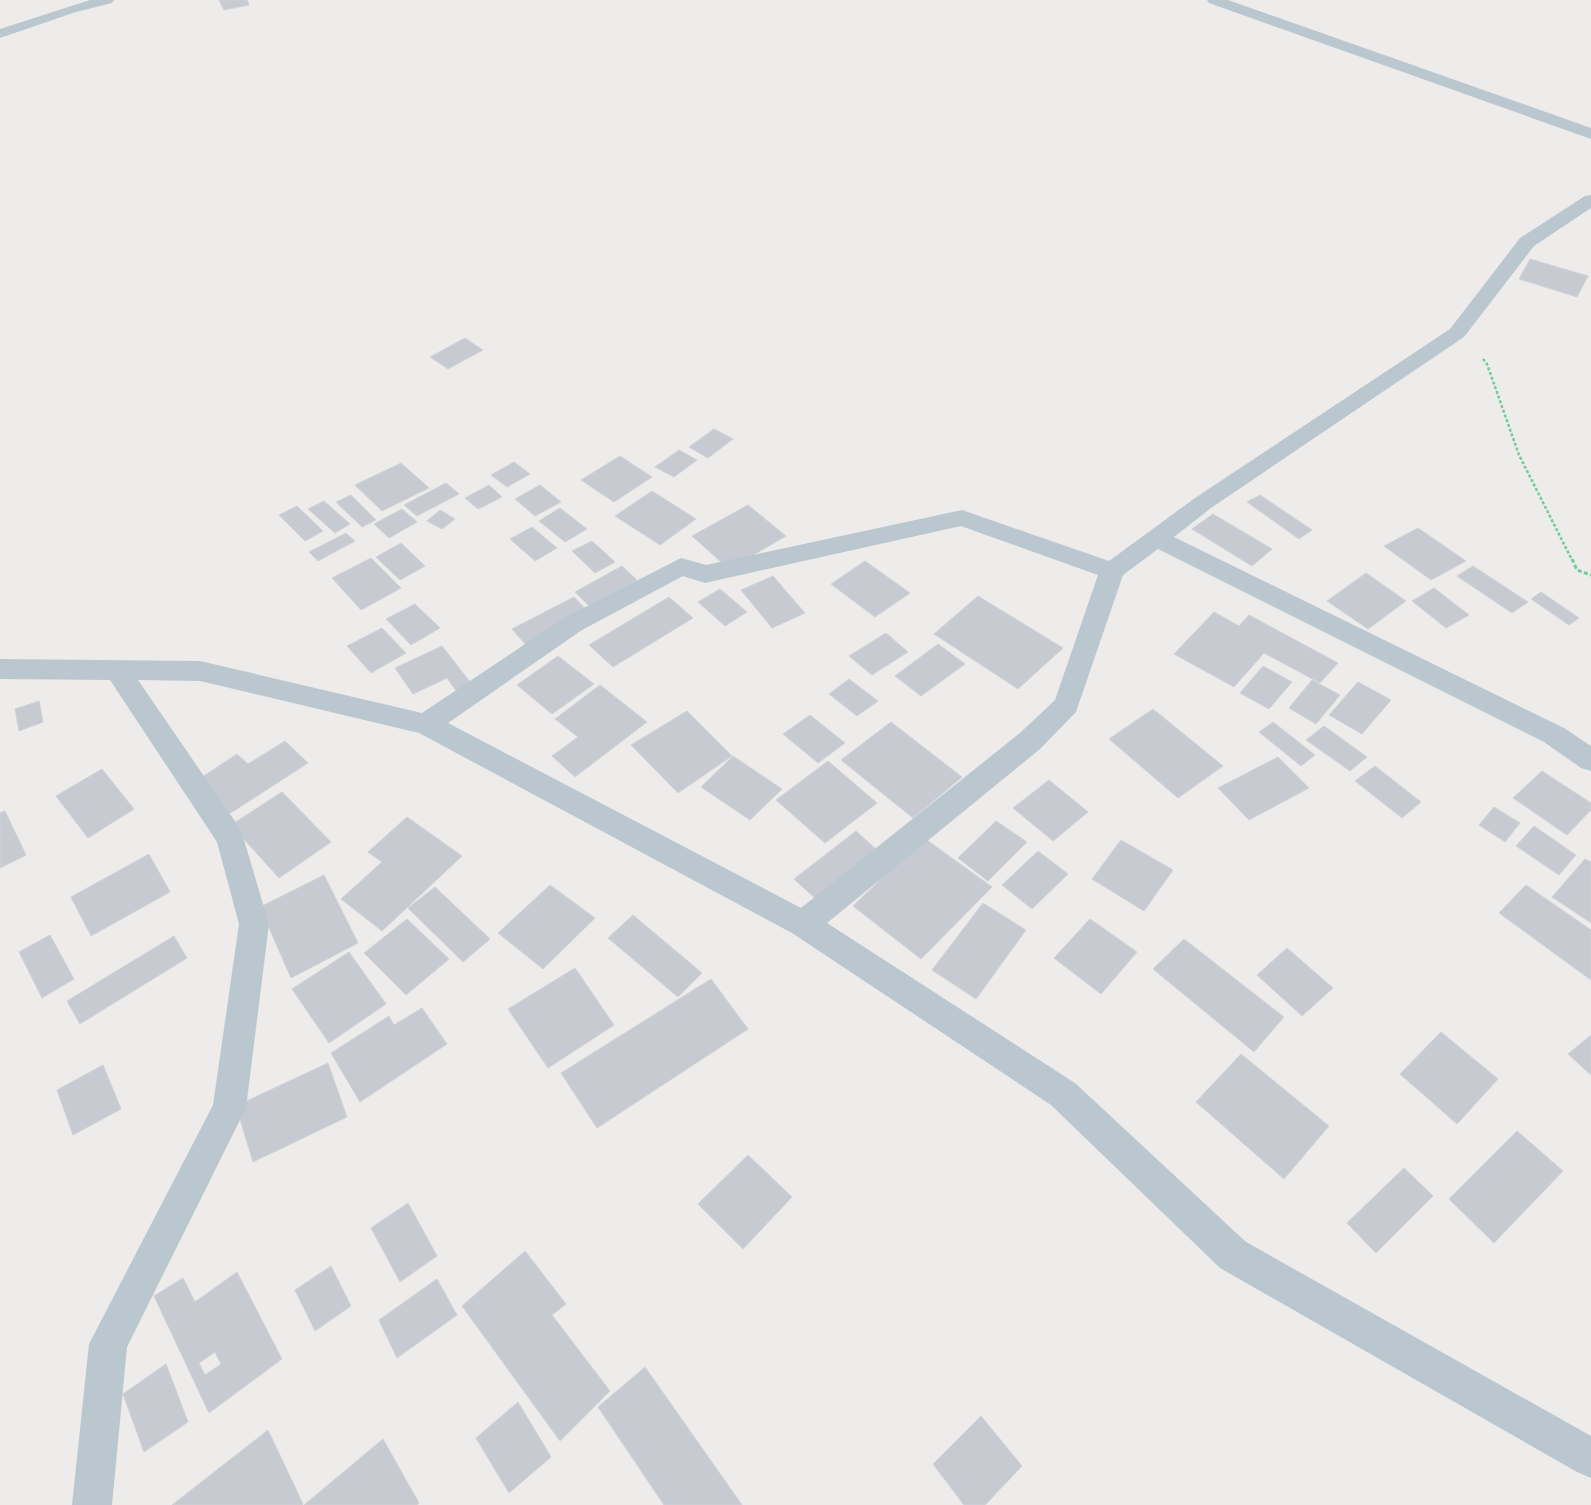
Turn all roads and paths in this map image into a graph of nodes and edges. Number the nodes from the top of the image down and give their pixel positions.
1 (107, 0) edge
2 (1214, 0) edge
3 (0, 34) edge
4 (1591, 134) edge
5 (1591, 200) edge
6 (1457, 333) junction
7 (1157, 538) junction
8 (1112, 571) junction
9 (1591, 575) edge
10 (0, 668) edge
11 (117, 670) junction
12 (426, 724) junction
13 (1591, 760) edge
14 (803, 924) junction
15 (1591, 1458) edge
16 (92, 1505) edge

1 - 3 street
2 - 4 street
5 - 6 street
6 - 7 street
6 - 9 path
7 - 8 street
7 - 13 street
8 - 12 street
8 - 14 street
10 - 11 street
11 - 12 street
11 - 16 street
12 - 14 street
14 - 15 street

